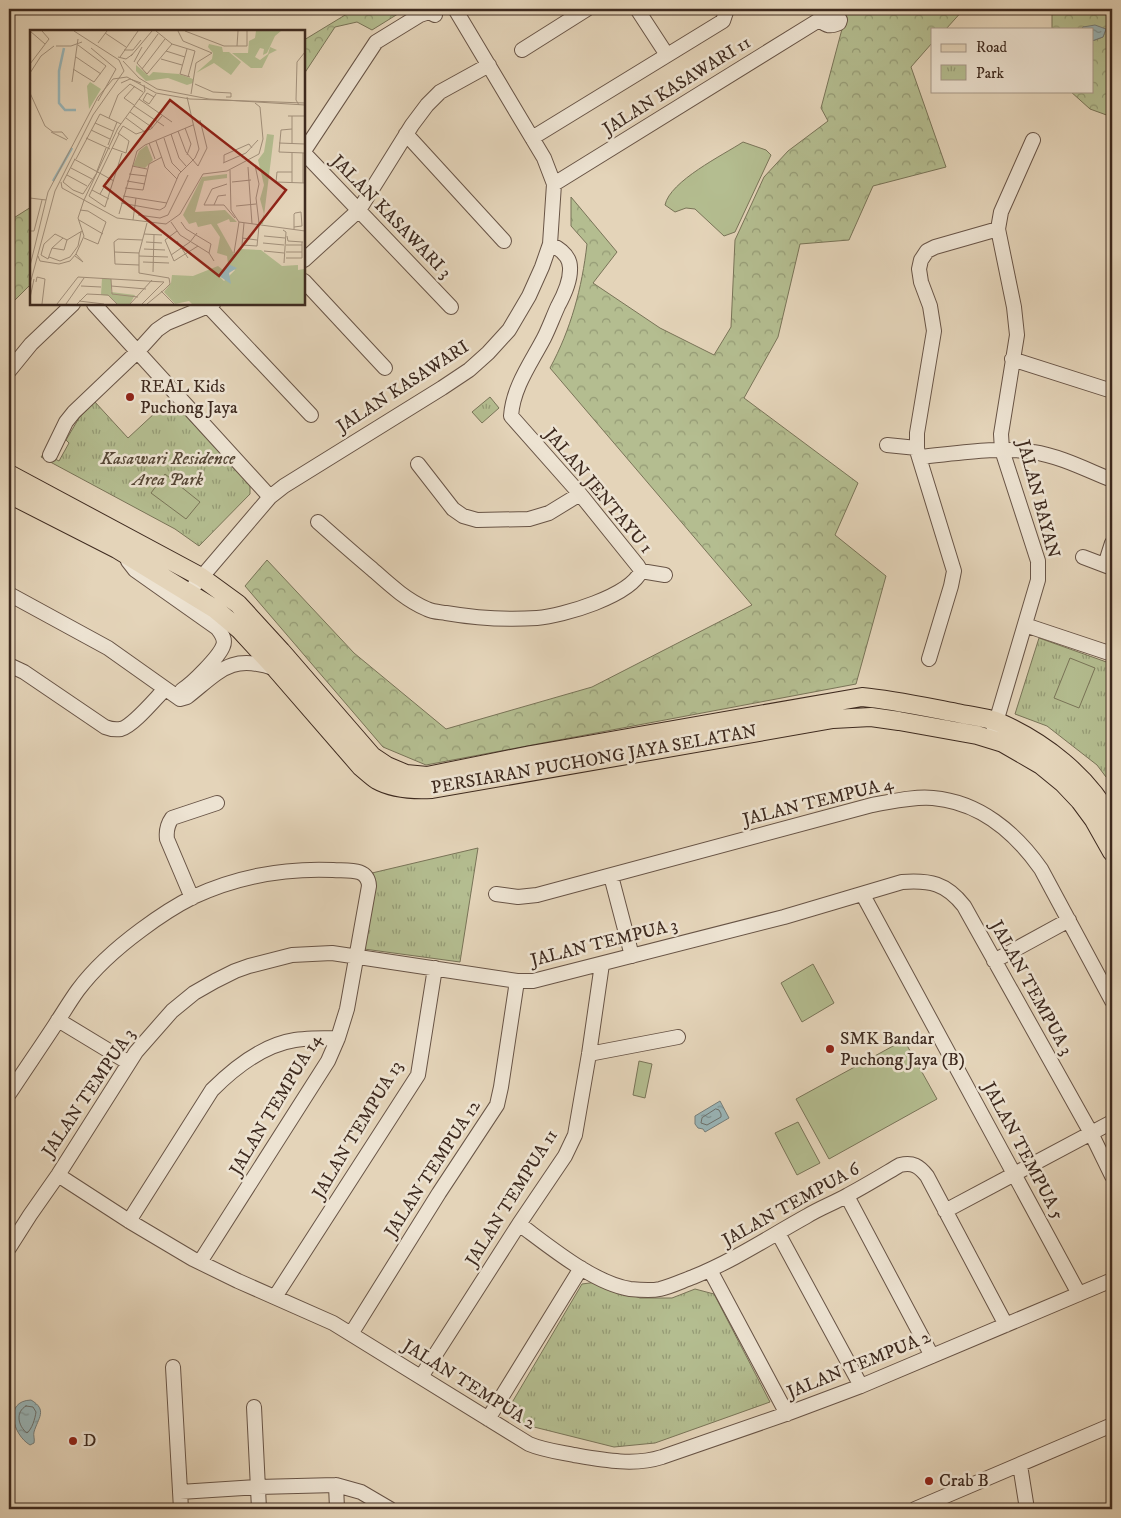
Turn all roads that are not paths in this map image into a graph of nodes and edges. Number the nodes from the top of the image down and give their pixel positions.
1 (455, 9) edge
2 (587, 9) edge
3 (637, 9) edge
4 (435, 15) dead end
5 (725, 15) edge
6 (819, 20) dead end
7 (522, 50) dead end
8 (667, 55) junction
9 (489, 64) junction
10 (406, 134) junction
11 (532, 138) junction
12 (1033, 140) dead end
13 (305, 150) edge
14 (305, 153) edge
15 (554, 184) junction
16 (359, 210) junction
17 (998, 230) junction
18 (504, 240) dead end
19 (550, 244) junction
20 (305, 259) edge
21 (305, 282) edge
22 (72, 305) edge
23 (95, 305) edge
24 (211, 305) edge
25 (450, 307) dead end
26 (137, 352) junction
27 (1012, 359) junction
28 (385, 368) dead end
29 (9, 371) edge
30 (1112, 392) edge
31 (311, 415) dead end
32 (888, 445) dead end
33 (1002, 450) junction
34 (918, 452) junction
35 (50, 455) dead end
36 (418, 464) dead end
37 (9, 474) edge
38 (1112, 480) edge
39 (9, 494) edge
40 (580, 494) junction
41 (270, 497) junction
42 (318, 522) dead end
43 (1112, 544) edge
44 (117, 549) junction
45 (1083, 557) dead end
46 (1108, 566) edge
47 (641, 571) junction
48 (665, 575) dead end
49 (201, 577) junction
50 (188, 593) junction
51 (9, 594) edge
52 (1025, 625) junction
53 (1112, 654) edge
54 (929, 659) dead end
55 (9, 665) edge
56 (276, 669) junction
57 (170, 692) junction
58 (996, 721) junction
59 (990, 739) junction
60 (217, 803) dead end
61 (1112, 821) edge
62 (1112, 852) edge
63 (611, 876) junction
64 (496, 894) dead end
65 (863, 895) junction
66 (192, 898) junction
67 (1069, 920) junction
68 (355, 956) junction
69 (632, 956) junction
70 (994, 961) junction
71 (602, 964) junction
72 (435, 968) junction
73 (517, 981) junction
74 (1112, 1001) edge
75 (58, 1020) junction
76 (338, 1038) junction
77 (678, 1038) dead end
78 (589, 1054) junction
79 (129, 1063) junction
80 (9, 1094) edge
81 (1112, 1122) edge
82 (1090, 1133) junction
83 (1014, 1174) junction
84 (58, 1175) junction
85 (1112, 1176) edge
86 (847, 1196) junction
87 (945, 1211) junction
88 (129, 1220) junction
89 (518, 1224) junction
90 (778, 1233) junction
91 (9, 1248) edge
92 (200, 1262) junction
93 (581, 1268) junction
94 (710, 1270) junction
95 (1112, 1280) edge
96 (1079, 1294) junction
97 (275, 1297) junction
98 (1006, 1325) junction
99 (351, 1334) junction
100 (932, 1356) junction
101 (173, 1367) dead end
102 (421, 1378) junction
103 (861, 1386) junction
104 (254, 1407) dead end
105 (788, 1414) junction
106 (488, 1419) junction
107 (1112, 1425) edge
108 (1020, 1465) junction
109 (336, 1485) junction
110 (258, 1487) junction
111 (180, 1492) junction
112 (930, 1506) edge
113 (182, 1509) edge
114 (259, 1509) edge
115 (337, 1509) edge
116 (390, 1509) edge
117 (915, 1509) edge
118 (1026, 1509) edge

1 - 9 street, JALAN KASAWARI
2 - 7 street
3 - 8 street
4 - 13 street
5 - 8 street
6 - 15 street, JALAN KASAWARI 11
8 - 11 street
9 - 10 street
9 - 11 street, JALAN KASAWARI
10 - 16 street
10 - 18 street
11 - 15 street, JALAN KASAWARI
12 - 17 street, JALAN BAYAN
14 - 16 street, JALAN KASAWARI 3
15 - 19 street, JALAN KASAWARI
16 - 20 street
16 - 25 street, JALAN KASAWARI 3
17 - 27 street, JALAN BAYAN
17 - 34 street
19 - 40 street, JALAN JENTAYU 1
19 - 41 street, JALAN KASAWARI
21 - 28 street
22 - 29 street
23 - 26 street
24 - 26 street
24 - 31 street
26 - 35 street
26 - 41 street
27 - 30 street
27 - 33 street, JALAN BAYAN
32 - 34 street
33 - 34 street
33 - 38 street
33 - 52 street, JALAN BAYAN
34 - 54 street
36 - 40 street
37 - 49 main road, PERSIARAN PUCHONG JAYA SELATAN
39 - 44 main road, PERSIARAN PUCHONG JAYA SELATAN
40 - 47 street, JALAN JENTAYU 1
41 - 49 street, JALAN KASAWARI
42 - 47 street, JALAN JENTAYU 1
43 - 46 street
44 - 50 main road, PERSIARAN PUCHONG JAYA SELATAN
44 - 57 street
45 - 46 street
47 - 48 street
49 - 50 street, JALAN KASAWARI
49 - 58 main road, PERSIARAN PUCHONG JAYA SELATAN
50 - 56 main road, PERSIARAN PUCHONG JAYA SELATAN
51 - 57 street
52 - 53 street
52 - 58 street, JALAN BAYAN
55 - 57 street
56 - 57 street
56 - 59 main road, PERSIARAN PUCHONG JAYA SELATAN
58 - 59 street, JALAN BAYAN
58 - 61 main road, PERSIARAN PUCHONG JAYA SELATAN
59 - 62 main road, PERSIARAN PUCHONG JAYA SELATAN
60 - 66 street
63 - 64 street, JALAN TEMPUA 4
63 - 67 street, JALAN TEMPUA 4
63 - 69 street
65 - 69 street, JALAN TEMPUA 3
65 - 70 street, JALAN TEMPUA 3
65 - 83 street, JALAN TEMPUA 5
66 - 68 street, JALAN TEMPUA 14
66 - 75 street
67 - 70 street
67 - 74 street, JALAN TEMPUA 4
68 - 72 street, JALAN TEMPUA 3
68 - 76 street, JALAN TEMPUA 14
68 - 79 street, JALAN TEMPUA 3
69 - 71 street, JALAN TEMPUA 3
70 - 82 street, JALAN TEMPUA 3
71 - 73 street, JALAN TEMPUA 3
71 - 78 street, JALAN TEMPUA 11
72 - 73 street, JALAN TEMPUA 3
72 - 97 street, JALAN TEMPUA 13
73 - 99 street, JALAN TEMPUA 12
75 - 79 street
75 - 80 street
76 - 88 street
76 - 92 street, JALAN TEMPUA 14
77 - 78 street
78 - 89 street, JALAN TEMPUA 11
79 - 84 street, JALAN TEMPUA 3
81 - 82 street
82 - 83 street
82 - 85 street, JALAN TEMPUA 3
83 - 87 street
83 - 96 street, JALAN TEMPUA 5
84 - 88 street, JALAN TEMPUA 2
84 - 91 street, JALAN TEMPUA 3
86 - 87 street, JALAN TEMPUA 6
86 - 90 street, JALAN TEMPUA 6
86 - 100 street
87 - 98 street, JALAN TEMPUA 6
88 - 92 street, JALAN TEMPUA 2
89 - 93 street, JALAN TEMPUA 6
89 - 102 street, JALAN TEMPUA 11
90 - 94 street, JALAN TEMPUA 6
90 - 103 street
92 - 97 street, JALAN TEMPUA 2
93 - 94 street, JALAN TEMPUA 6
93 - 106 street
94 - 105 street
95 - 96 street, JALAN TEMPUA 2
96 - 98 street, JALAN TEMPUA 2
97 - 99 street, JALAN TEMPUA 2
98 - 100 street, JALAN TEMPUA 2
99 - 102 street, JALAN TEMPUA 2
100 - 103 street, JALAN TEMPUA 2
101 - 111 street
102 - 106 street, JALAN TEMPUA 2
103 - 105 street, JALAN TEMPUA 2
104 - 110 street
105 - 106 street, JALAN TEMPUA 2
107 - 108 street
108 - 112 street
108 - 118 street
109 - 110 street
109 - 115 street
109 - 116 street
110 - 111 street
110 - 114 street
111 - 113 street
112 - 117 street

